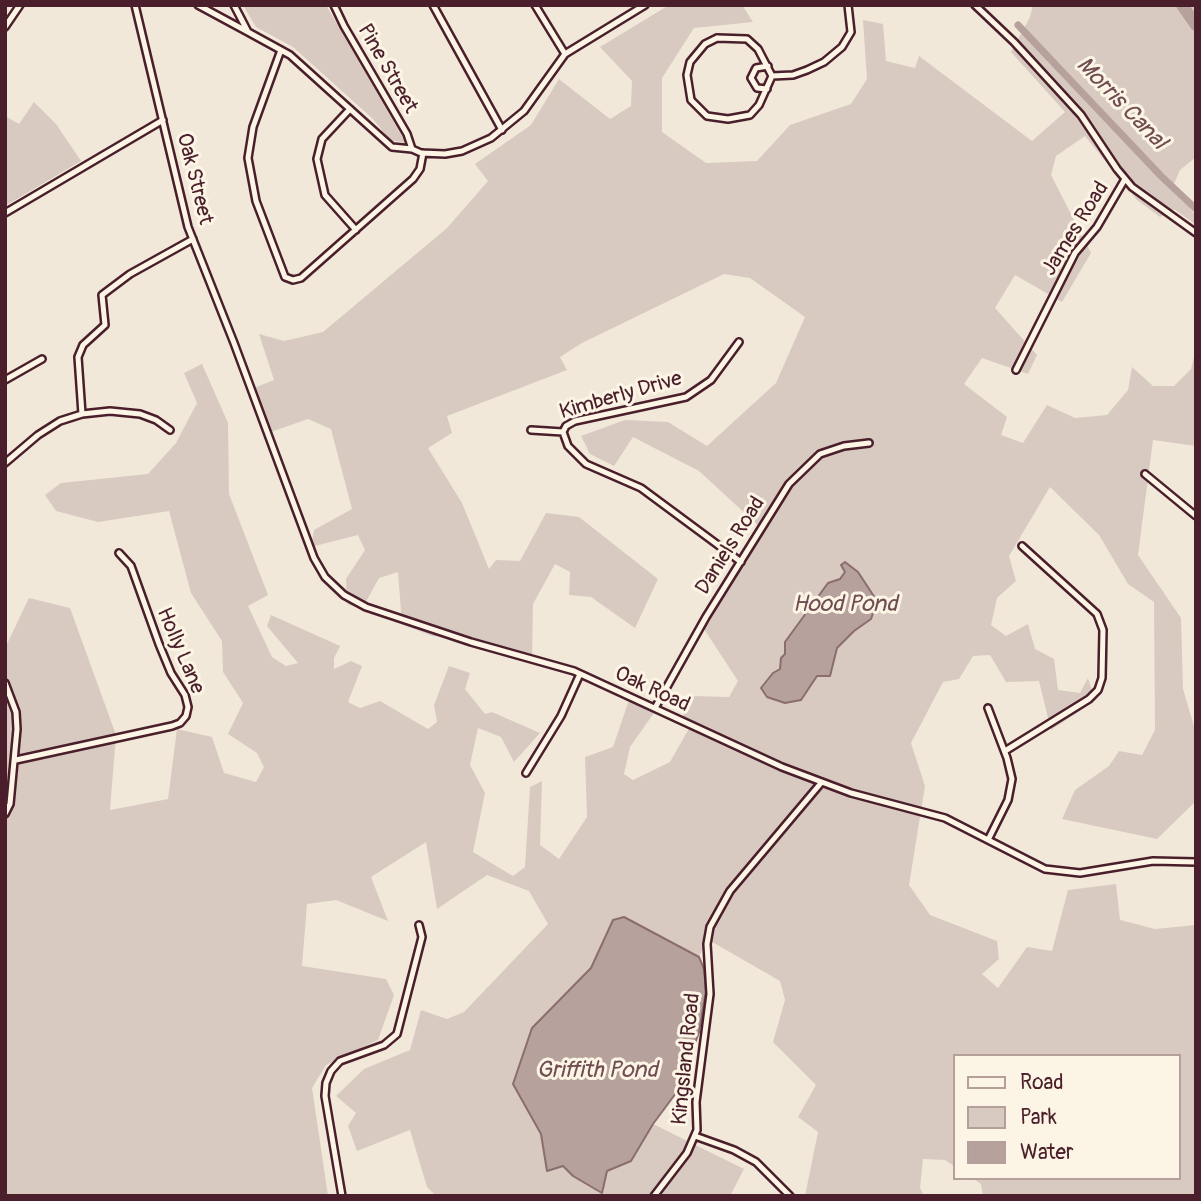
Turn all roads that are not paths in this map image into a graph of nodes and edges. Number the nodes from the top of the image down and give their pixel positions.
1 (20, 5) edge
2 (135, 5) edge
3 (198, 5) edge
4 (234, 5) edge
5 (334, 5) edge
6 (433, 5) edge
7 (536, 5) edge
8 (645, 5) edge
9 (848, 5) edge
10 (975, 5) edge
11 (5, 27) edge
12 (248, 32) junction
13 (281, 50) junction
14 (565, 54) junction
15 (768, 66) junction
16 (772, 76) junction
17 (767, 89) junction
18 (350, 109) junction
19 (163, 120) junction
20 (502, 130) junction
21 (412, 149) junction
22 (423, 153) junction
23 (1125, 179) junction
24 (5, 213) edge
25 (356, 230) junction
26 (1196, 233) edge
27 (193, 239) junction
28 (739, 342) dead end
29 (239, 356) joint
30 (42, 359) dead end
31 (1016, 370) dead end
32 (5, 380) edge
33 (82, 414) junction
34 (170, 430) dead end
35 (531, 430) dead end
36 (563, 432) junction
37 (869, 443) dead end
38 (5, 463) edge
39 (1146, 474) dead end
40 (1196, 516) edge
41 (1022, 546) dead end
42 (120, 553) dead end
43 (741, 562) junction
44 (580, 674) junction
45 (5, 683) edge
46 (655, 708) junction
47 (988, 708) dead end
48 (1005, 751) junction
49 (16, 760) junction
50 (526, 773) dead end
51 (821, 783) junction
52 (5, 814) edge
53 (988, 840) junction
54 (1196, 862) edge
55 (419, 925) dead end
56 (695, 1136) junction
57 (342, 1196) edge
58 (653, 1196) edge
59 (790, 1196) edge

1 - 11 street
2 - 19 street, Oak Street
3 - 12 street
4 - 12 street
5 - 21 street, Pine Street
6 - 20 street
7 - 14 street
8 - 14 street
9 - 16 street
10 - 23 street
12 - 13 street
13 - 18 street
13 - 25 street
14 - 20 street
15 - 16 street
15 - 17 street
15 - 17 street
16 - 17 street
18 - 21 street
18 - 25 street
19 - 24 street
19 - 27 street, Oak Street
20 - 22 street
21 - 22 street
22 - 25 street
23 - 26 street
23 - 31 street, James Road
27 - 29 street, Oak Street
27 - 33 street
28 - 36 street, Kimberly Drive
29 - 44 street, Oak Road
30 - 32 street
33 - 34 street
33 - 38 street
35 - 36 street, Kimberly Drive
36 - 43 street
37 - 43 street, Daniels Road
39 - 40 street
41 - 48 street
42 - 49 street, Holly Lane
43 - 46 street, Daniels Road
44 - 46 street, Oak Road
44 - 50 street
45 - 49 street
46 - 51 street, Oak Road
47 - 48 street
48 - 53 street
49 - 52 street
51 - 53 street, Oak Road
51 - 56 street, Kingsland Road
53 - 54 street, Oak Road
55 - 57 street
56 - 58 street, Kingsland Road
56 - 59 street

